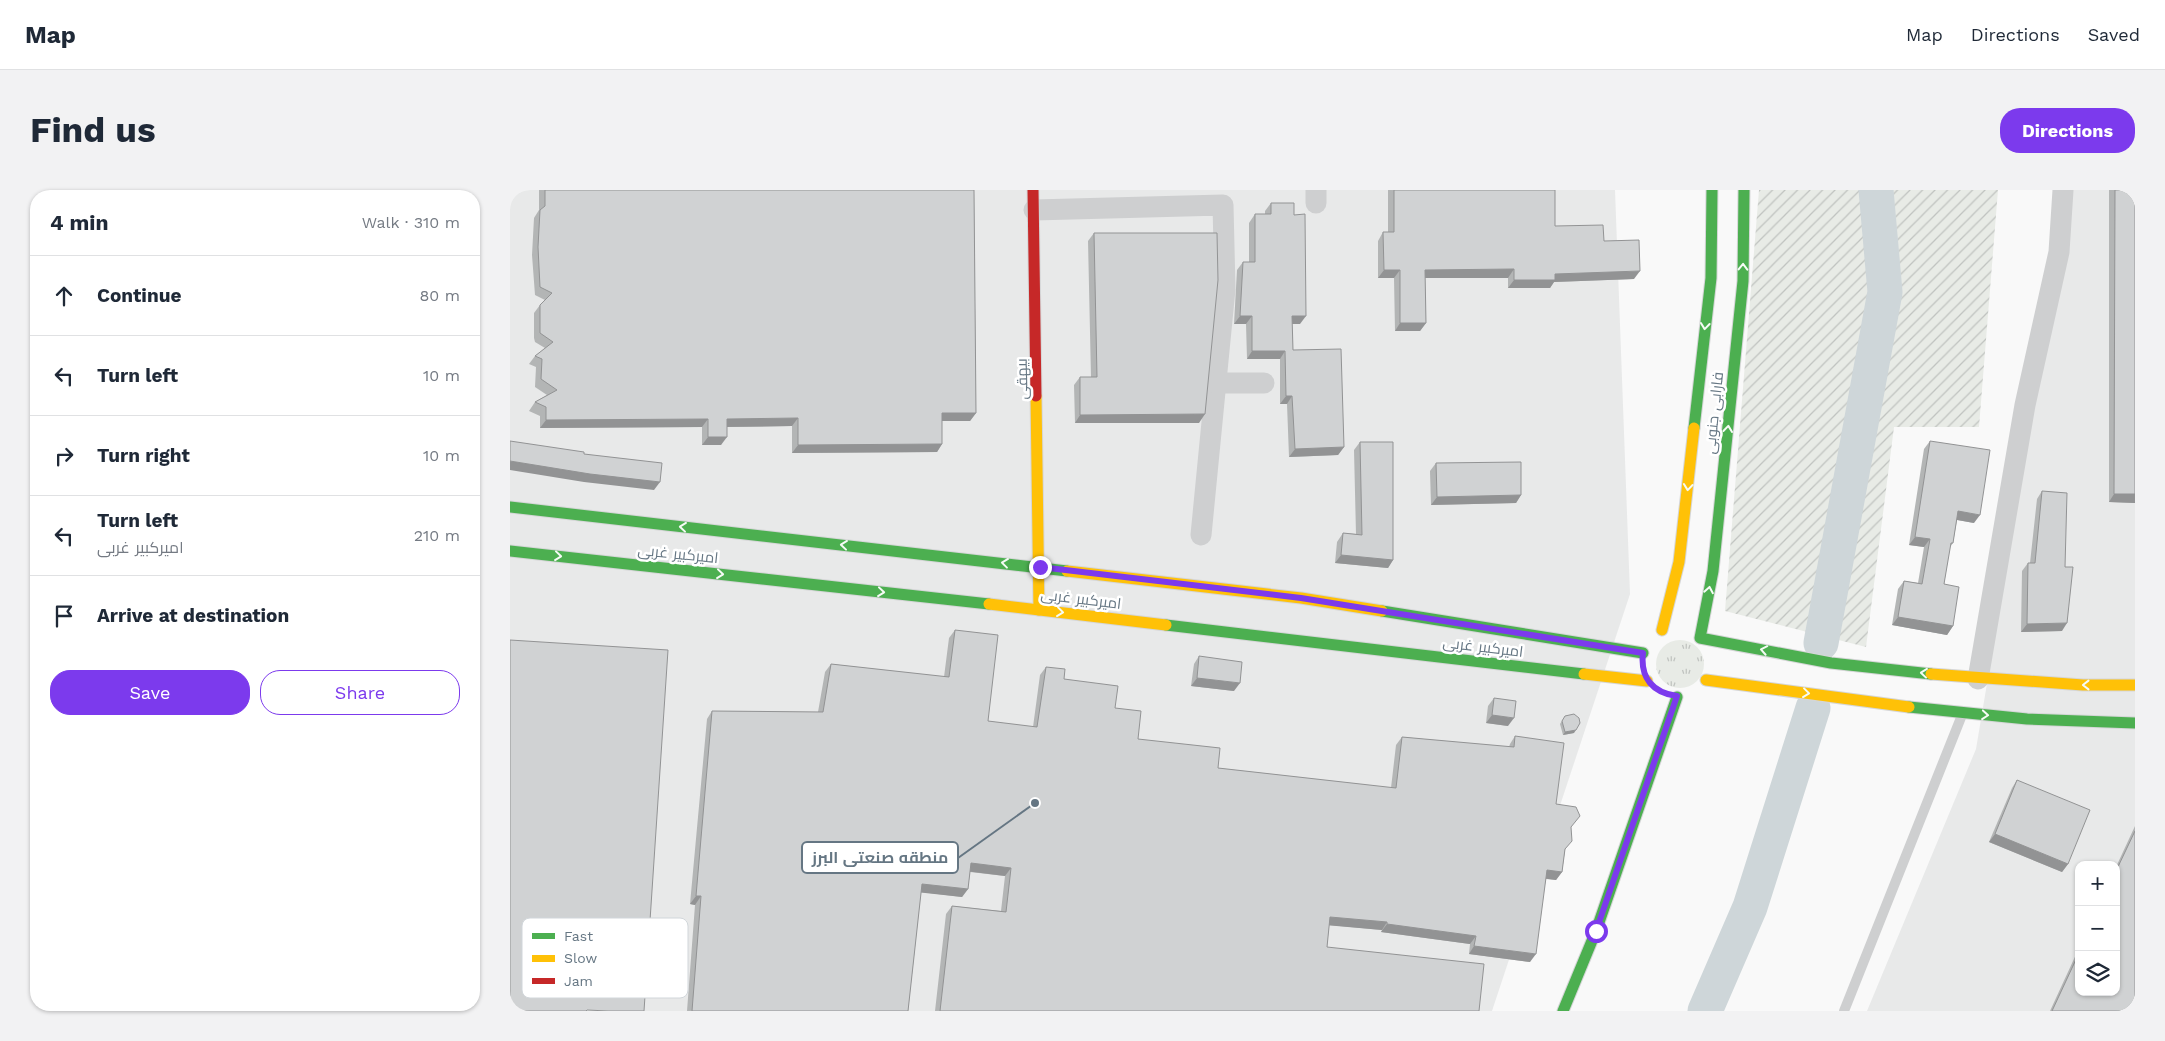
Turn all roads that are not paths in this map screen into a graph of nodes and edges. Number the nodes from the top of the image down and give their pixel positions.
1 (1712, 190) edge
2 (1744, 190) edge
3 (2063, 190) edge
4 (1198, 198) edge
5 (1034, 200) edge
6 (1264, 383) dead end
7 (1215, 384) junction
8 (510, 507) edge
9 (1201, 535) dead end
10 (510, 551) edge
11 (1040, 567) junction
12 (1039, 610) junction
13 (1700, 638) junction
14 (1709, 652) dead end
15 (1667, 671) junction
16 (1978, 679) junction
17 (2135, 684) edge
18 (1963, 713) junction
19 (2135, 723) edge
20 (1563, 1011) edge
21 (1844, 1011) edge

1 -> 15 street, فارابی جنوبی
13 -> 2 street, فارابی جنوبی
3 - 16 street
4 - 5 street
4 - 7 street
5 - 11 street, بیهقی
6 - 7 street
7 - 9 street
11 -> 8 street, امیرکبیر غربی
10 -> 12 street, امیرکبیر غربی
11 - 12 street, بیهقی
11 - 15 street, امیرکبیر غربی
12 -> 15 street, امیرکبیر غربی
13 - 14 street
13 - 15 street
16 -> 13 street
15 -> 18 street
15 - 20 street, فارابی جنوبی
17 -> 16 street
18 -> 19 street
18 - 21 lane

